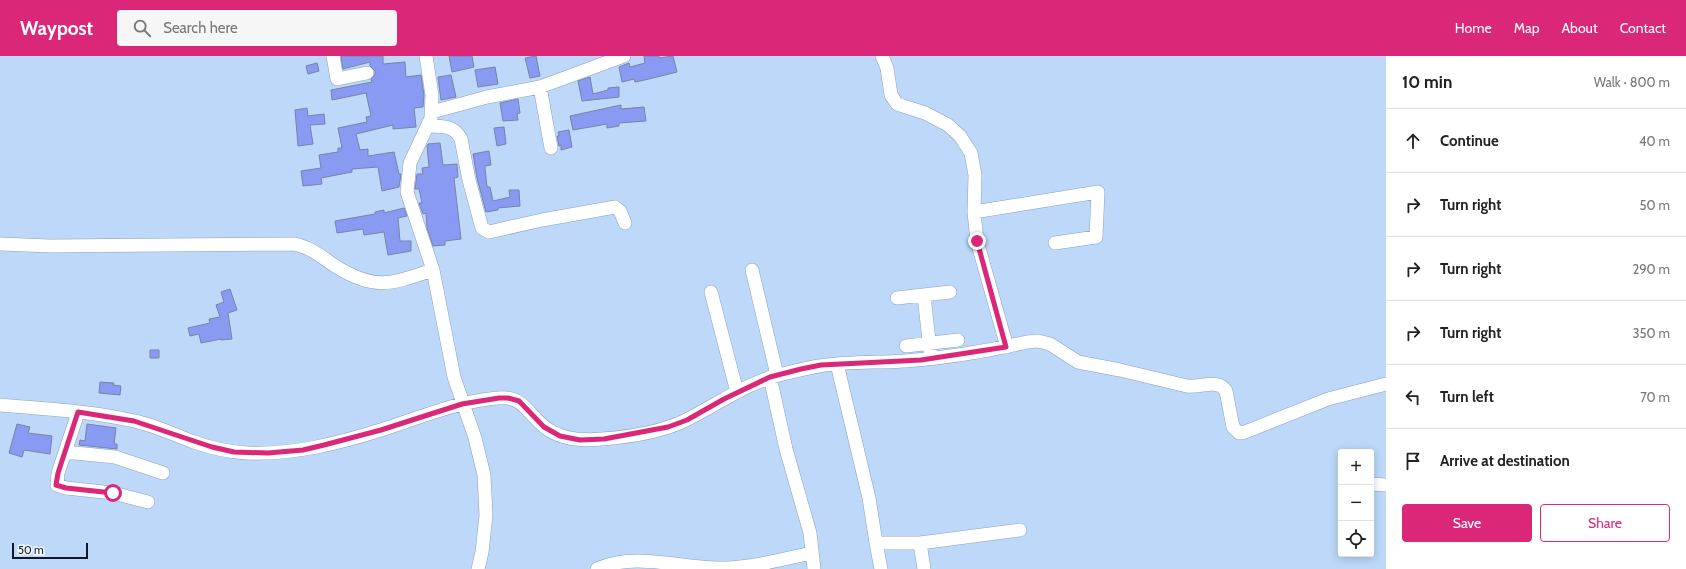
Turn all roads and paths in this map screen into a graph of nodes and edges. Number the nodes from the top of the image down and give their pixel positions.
1 (333, 56) edge
2 (426, 56) edge
3 (624, 56) edge
4 (882, 56) edge
5 (367, 73) dead end
6 (540, 87) junction
7 (432, 112) junction
8 (429, 126) junction
9 (551, 148) dead end
10 (974, 212) junction
11 (625, 223) dead end
12 (1055, 243) dead end
13 (0, 244) edge
14 (432, 270) junction
15 (752, 270) dead end
16 (711, 292) dead end
17 (950, 292) dead end
18 (924, 296) junction
19 (897, 298) dead end
20 (958, 340) dead end
21 (930, 344) junction
22 (906, 346) dead end
23 (1006, 347) junction
24 (931, 358) junction
25 (837, 364) junction
26 (774, 376) junction
27 (1386, 384) edge
28 (738, 392) junction
29 (462, 404) junction
30 (0, 405) edge
31 (77, 415) junction
32 (158, 435) dead end
33 (65, 452) junction
34 (163, 473) dead end
35 (1374, 484) edge
36 (1386, 485) edge
37 (148, 502) dead end
38 (1020, 530) dead end
39 (876, 543) junction
40 (920, 544) junction
41 (812, 553) junction
42 (478, 569) edge
43 (597, 569) edge
44 (814, 569) edge
45 (881, 569) edge
46 (924, 569) edge

1 - 5 street
2 - 7 street
3 - 6 street
4 - 10 street
6 - 7 street
6 - 9 street
7 - 8 street
8 - 11 street
8 - 14 street
10 - 12 street
10 - 23 street
13 - 14 street
14 - 29 street
15 - 26 street
16 - 28 street
17 - 18 street
18 - 19 street
18 - 21 street
20 - 21 street
21 - 22 street
21 - 24 street
23 - 24 street
23 - 27 street
24 - 25 street
25 - 26 street
25 - 39 street
26 - 28 street
26 - 41 street
28 - 29 street
29 - 31 street
29 - 42 street
30 - 31 street
31 - 32 street
31 - 33 street
33 - 34 street
33 - 37 street
35 - 36 street
38 - 40 street
39 - 40 street
39 - 45 street
40 - 46 street
41 - 43 street
41 - 44 street

